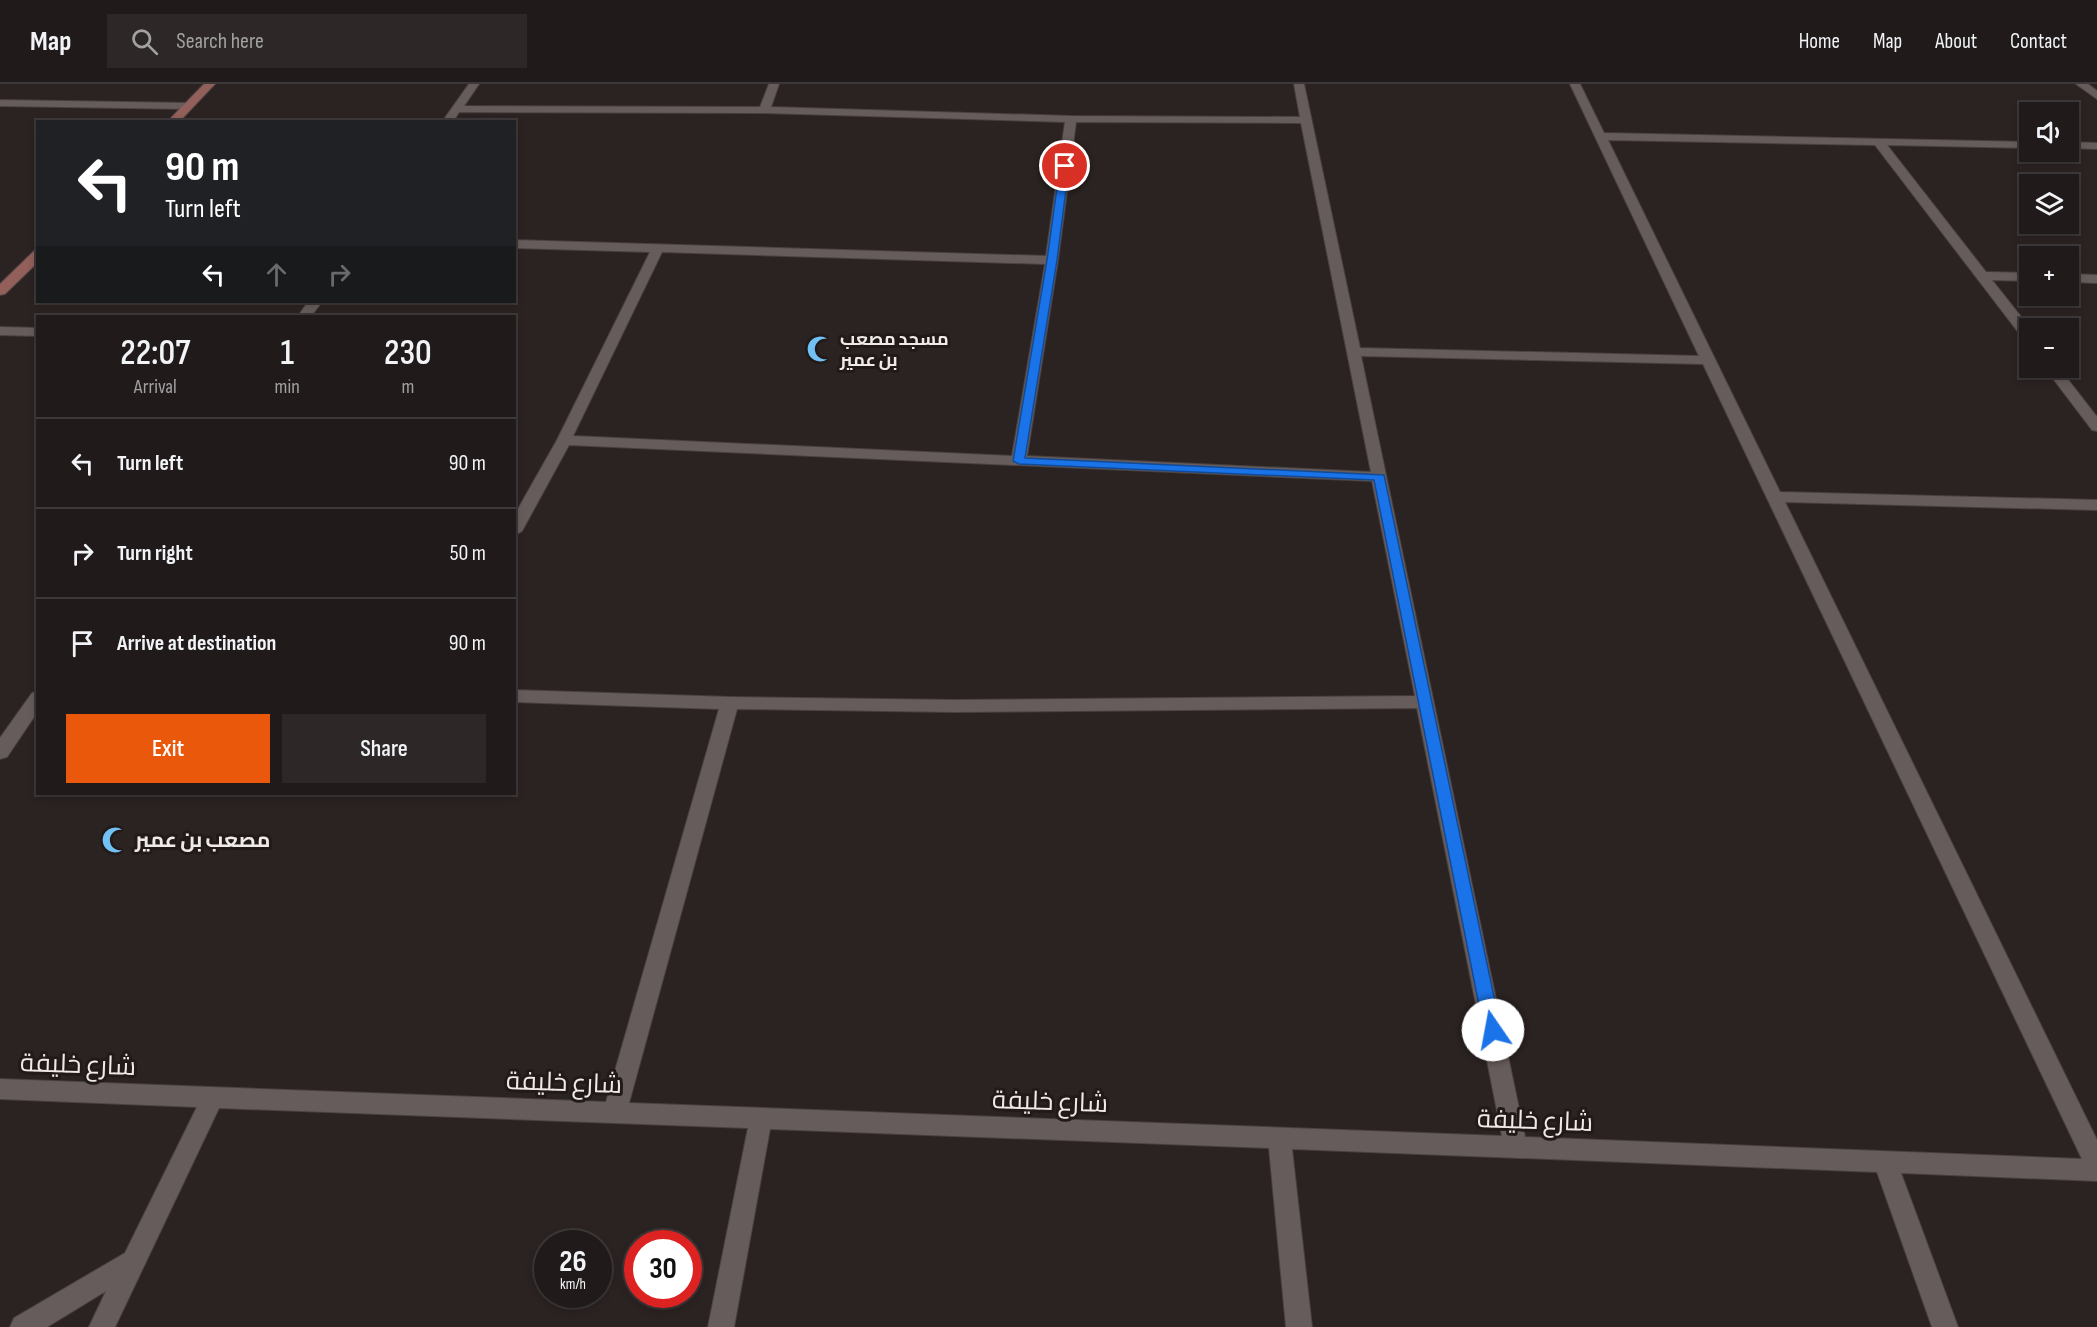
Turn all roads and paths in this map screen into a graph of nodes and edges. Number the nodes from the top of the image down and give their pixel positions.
1 (210, 84) edge
2 (474, 84) edge
3 (774, 84) edge
4 (1299, 84) edge
5 (1575, 84) edge
6 (2081, 84) edge
7 (2097, 96) edge
8 (0, 103) edge
9 (188, 106) junction
10 (456, 110) junction
11 (764, 110) junction
12 (1071, 118) junction
13 (174, 120) edge
14 (448, 120) edge
15 (1306, 120) junction
16 (1600, 136) junction
17 (1878, 142) junction
18 (2019, 145) edge
19 (2079, 145) edge
20 (2097, 146) edge
21 (516, 244) edge
22 (658, 248) junction
23 (36, 256) edge
24 (1052, 260) junction
25 (1982, 276) junction
26 (2019, 277) edge
27 (2079, 278) edge
28 (2097, 279) edge
29 (0, 291) edge
30 (314, 303) edge
31 (305, 315) edge
32 (2019, 324) edge
33 (0, 331) edge
34 (36, 332) edge
35 (1354, 352) junction
36 (1708, 360) junction
37 (2060, 378) edge
38 (2097, 427) edge
39 (564, 440) junction
40 (1019, 461) junction
41 (1379, 477) junction
42 (1774, 497) junction
43 (2097, 505) edge
44 (516, 527) edge
45 (516, 696) edge
46 (36, 700) edge
47 (1426, 702) junction
48 (730, 703) junction
49 (0, 752) edge
50 (0, 1089) edge
51 (213, 1097) junction
52 (615, 1112) junction
53 (761, 1119) junction
54 (1279, 1138) junction
55 (1516, 1148) junction
56 (1885, 1161) junction
57 (2097, 1167) edge
58 (134, 1261) junction
59 (23, 1327) edge
60 (102, 1327) edge
61 (721, 1327) edge
62 (1299, 1327) edge
63 (1945, 1327) edge

1 - 9 street
2 - 10 street
3 - 11 street
4 - 15 street
5 - 16 street
6 - 7 street
8 - 9 street
9 - 13 street
10 - 11 street
10 - 14 street
11 - 12 street
12 - 15 street
12 - 24 street
15 - 35 street
16 - 17 street
16 - 36 street
17 - 18 street
17 - 25 street
19 - 20 street
21 - 22 street
22 - 24 street
22 - 39 street
23 - 29 street
24 - 40 street
25 - 26 street
25 - 32 street
27 - 28 street
30 - 31 street
33 - 34 street
35 - 36 street
35 - 41 street
36 - 42 street
37 - 38 street
39 - 40 street
39 - 44 street
40 - 41 street
41 - 47 street
42 - 43 street
42 - 57 street
45 - 48 street
46 - 49 street
47 - 48 street
47 - 55 street
48 - 52 street
50 - 51 street, شارع خليفة
51 - 52 street, شارع خليفة
51 - 58 street
52 - 53 street, شارع خليفة
53 - 54 street, شارع خليفة
53 - 61 street
54 - 55 street, شارع خليفة
54 - 62 street
55 - 56 street, شارع خليفة
56 - 57 street, شارع خليفة
56 - 63 street
58 - 59 street
58 - 60 street

